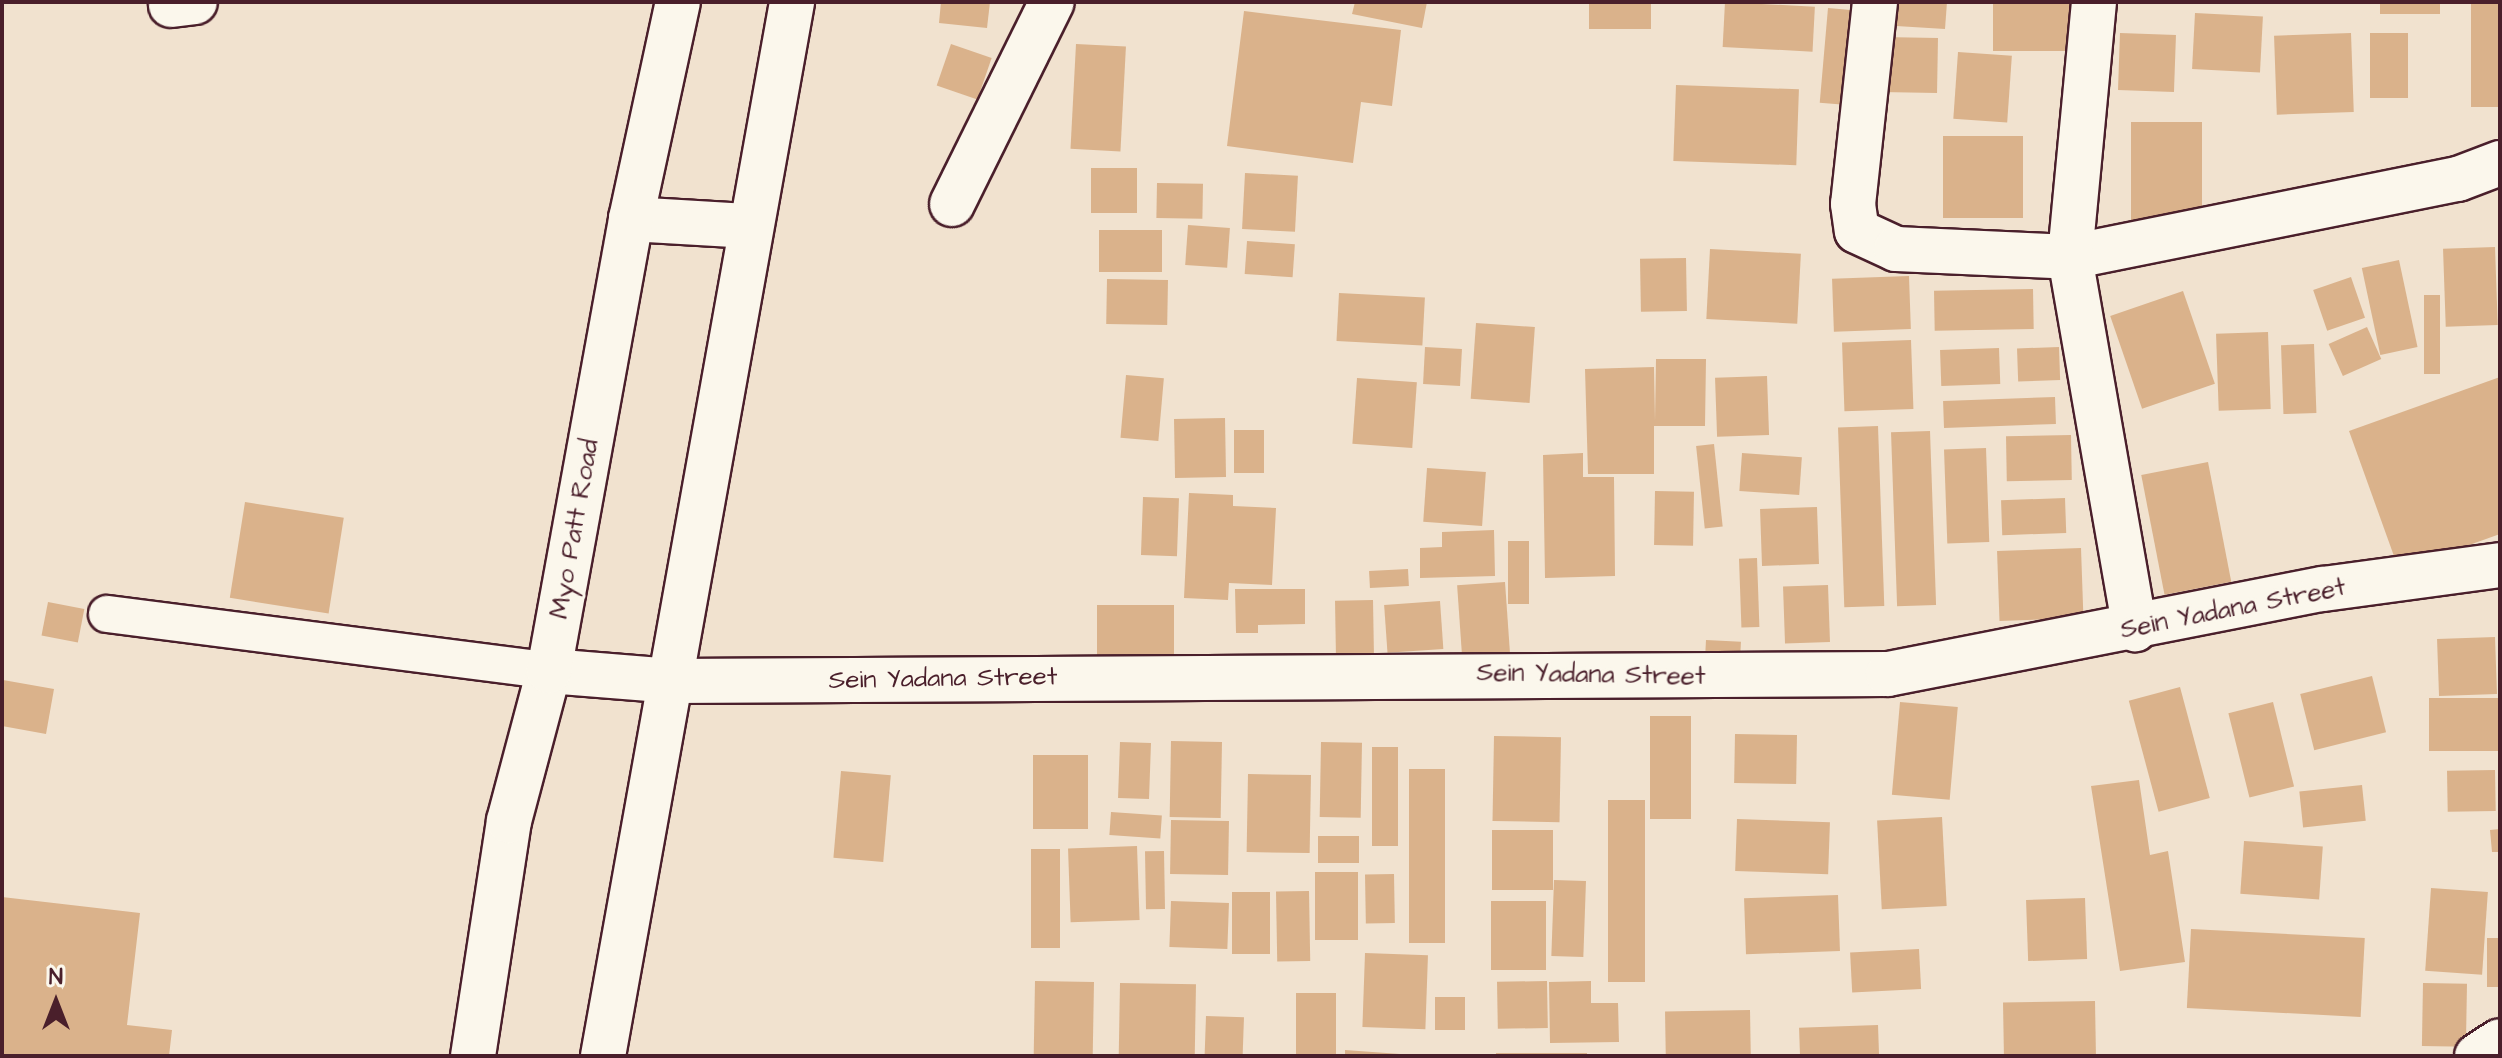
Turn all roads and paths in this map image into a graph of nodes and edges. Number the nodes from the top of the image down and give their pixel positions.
1 (678, 2) edge
2 (792, 2) edge
3 (1052, 2) edge
4 (1875, 2) edge
5 (2094, 2) edge
6 (2500, 163) edge
7 (952, 204) dead end
8 (631, 219) junction
9 (750, 226) junction
10 (2070, 257) junction
11 (2500, 565) edge
12 (107, 614) dead end
13 (2135, 629) junction
14 (549, 671) junction
15 (672, 681) junction
16 (2500, 1041) edge
17 (473, 1056) edge
18 (603, 1056) edge
19 (2477, 1056) edge

1 - 8 street, Myo Patt Road
2 - 9 street
3 - 7 street
4 - 10 street
5 - 10 street
6 - 10 street
8 - 9 street
8 - 14 street, Myo Patt Road
9 - 15 street
10 - 13 street
11 - 13 street, Sein Yadana Street
12 - 14 lane
13 - 15 street, Sein Yadana Street
14 - 15 street, Sein Yadana Street
14 - 17 street, Myo Patt Road
15 - 18 street
16 - 19 street

